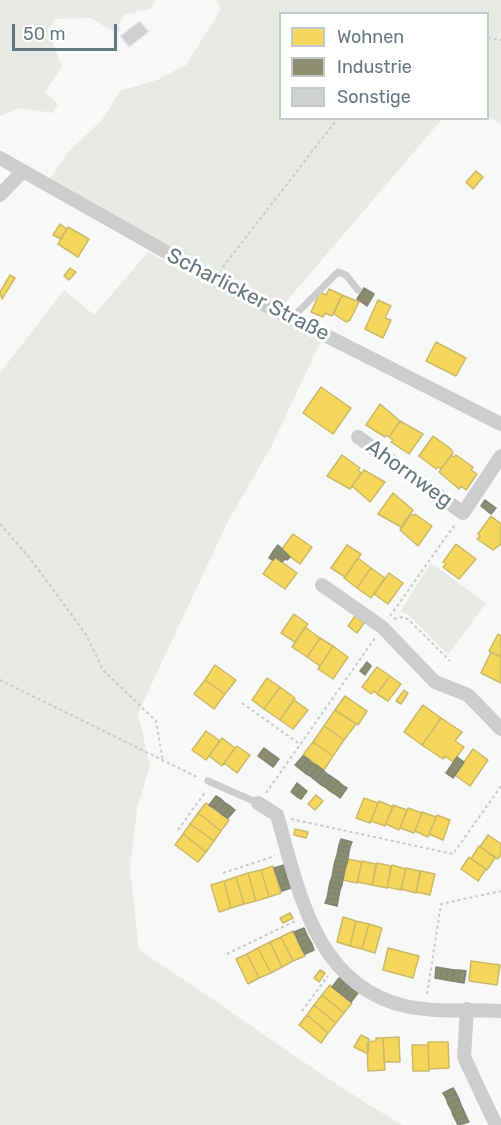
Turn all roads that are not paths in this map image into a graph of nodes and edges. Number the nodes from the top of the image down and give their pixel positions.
1 (0, 159) edge
2 (22, 172) junction
3 (0, 195) edge
4 (357, 290) dead end
5 (292, 318) junction
6 (501, 424) edge
7 (358, 437) dead end
8 (501, 456) edge
9 (322, 585) dead end
10 (501, 729) edge
11 (209, 782) road end
12 (258, 803) joint
13 (467, 1009) junction
14 (501, 1011) edge
15 (496, 1125) edge

1 - 2 street, Scharlicker Straße
2 - 3 street
2 - 5 street, Scharlicker Straße
4 - 5 lane
5 - 6 street, Scharlicker Straße
7 - 8 street, Ahornweg
9 - 10 street
11 - 12 lane
12 - 13 street
13 - 14 street
13 - 15 street

